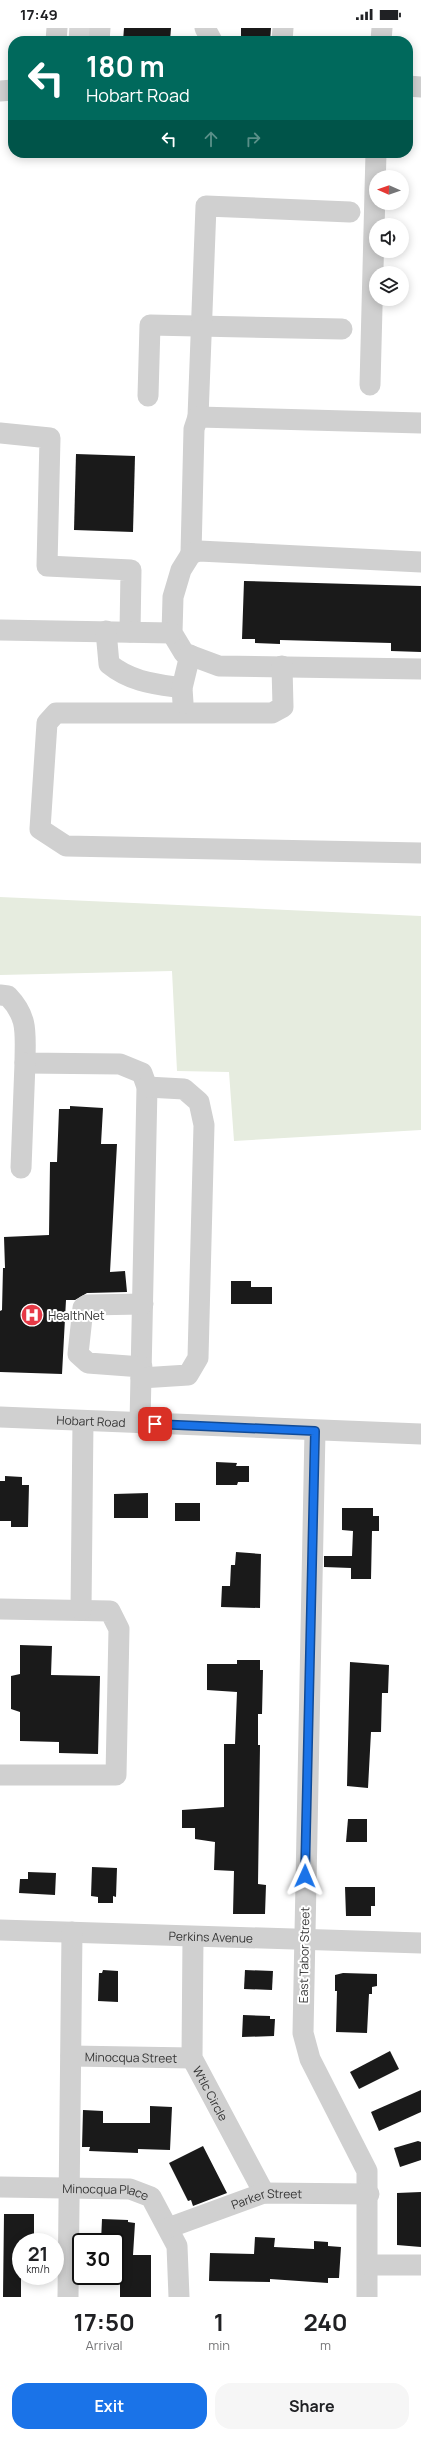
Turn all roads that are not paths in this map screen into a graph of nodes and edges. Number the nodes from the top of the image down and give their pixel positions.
1 (376, 158) edge
2 (350, 212) dead end
3 (201, 325) junction
4 (342, 329) dead end
5 (370, 385) dead end
6 (148, 396) dead end
7 (198, 417) junction
8 (421, 424) edge
9 (0, 432) edge
10 (191, 554) junction
11 (421, 562) edge
12 (0, 630) edge
13 (106, 631) junction
14 (130, 632) junction
15 (172, 633) junction
16 (190, 655) junction
17 (282, 666) junction
18 (421, 669) edge
19 (182, 688) junction
20 (184, 713) junction
21 (421, 853) edge
22 (0, 994) edge
23 (25, 1063) junction
24 (147, 1087) junction
25 (21, 1168) dead end
26 (143, 1304) junction
27 (141, 1373) junction
28 (0, 1417) edge
29 (83, 1421) junction
30 (140, 1423) junction
31 (315, 1431) junction
32 (421, 1434) edge
33 (0, 1609) edge
34 (82, 1610) junction
35 (0, 1775) edge
36 (0, 1930) edge
37 (72, 1932) junction
38 (193, 1937) junction
39 (304, 1939) junction
40 (421, 1943) edge
41 (71, 2056) junction
42 (192, 2058) junction
43 (0, 2187) edge
44 (69, 2188) junction
45 (264, 2193) junction
46 (369, 2194) junction
47 (168, 2228) junction
48 (368, 2265) junction
49 (421, 2265) edge
50 (68, 2297) edge
51 (179, 2297) edge
52 (367, 2297) edge

1 - 5 street
2 - 3 street
3 - 4 street
3 - 6 street
3 - 7 street
7 - 8 street
7 - 10 street
9 - 14 street
10 - 11 street
10 - 15 street
12 - 13 street
13 - 14 street
13 - 19 street
14 - 15 street
15 - 16 street
16 - 17 street
16 - 19 street
17 - 18 street
17 - 20 street
19 - 20 street
20 - 21 street
22 - 23 street
23 - 24 street
23 - 25 street
24 - 26 street
24 - 27 street
26 - 27 street
26 - 27 street
27 - 30 street
28 - 29 street, Hobart Road
29 - 30 street, Hobart Road
29 - 34 street
30 - 31 street, Hobart Road
31 - 32 street, Hobart Road
31 - 39 street, East Tabor Street
33 - 34 street
34 - 35 street
36 - 37 street, Perkins Avenue
37 - 38 street, Perkins Avenue
37 - 41 street
38 - 39 street, Perkins Avenue
38 - 42 street, Wtlc Circle
39 - 40 street, Perkins Avenue
39 - 46 street, East Tabor Street
41 - 42 street, Minocqua Street
41 - 44 street
42 - 45 street, Wtlc Circle
43 - 44 street, Minocqua Place
44 - 47 street, Minocqua Place
44 - 50 street
45 - 46 street, Parker Street
45 - 47 street, Parker Street
46 - 48 street, East Tabor Street
47 - 51 street, Minocqua Place
48 - 49 street
48 - 52 street, East Tabor Street

